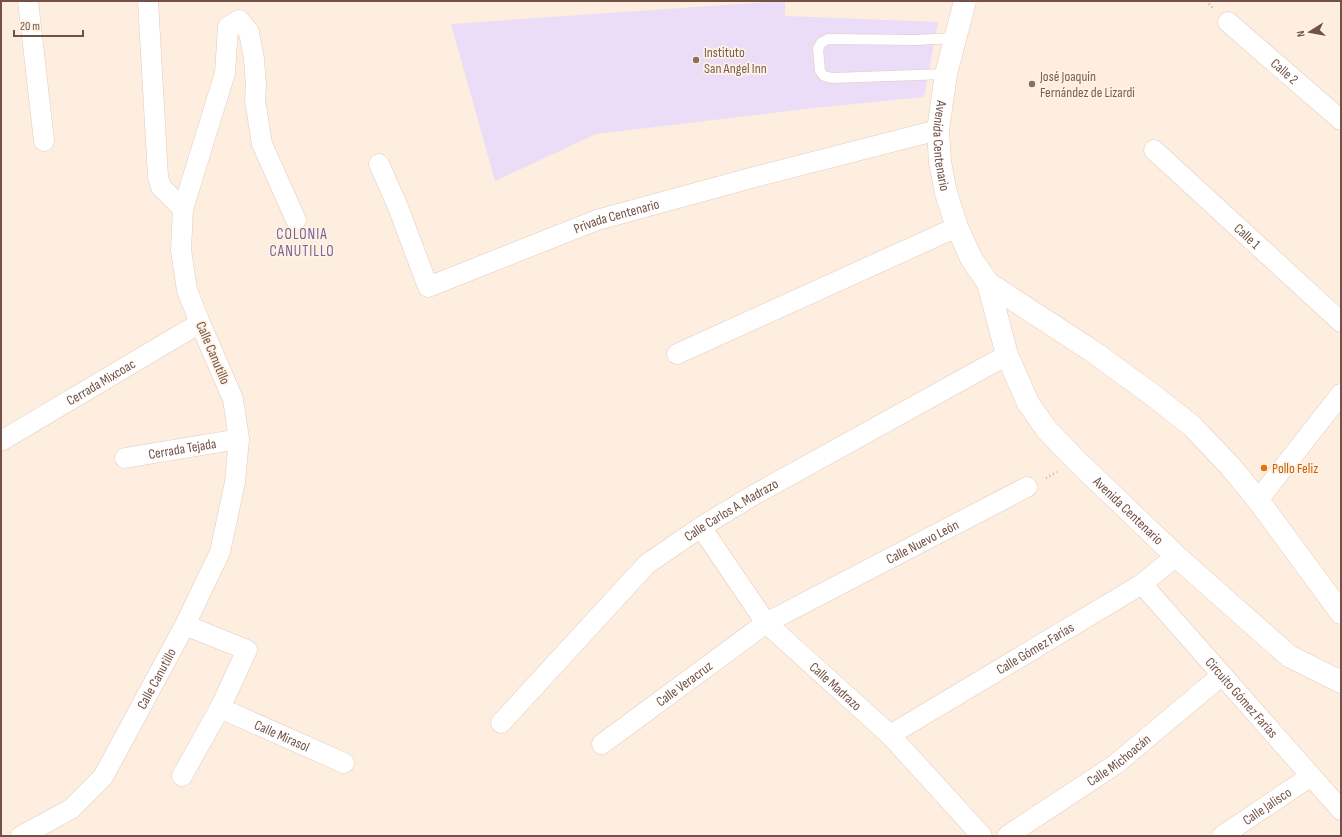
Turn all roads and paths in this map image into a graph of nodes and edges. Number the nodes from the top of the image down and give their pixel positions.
1 (28, 1) edge
2 (148, 1) edge
3 (965, 1) edge
4 (1228, 22) dead end
5 (954, 38) junction
6 (946, 74) junction
7 (1341, 120) edge
8 (938, 130) junction
9 (44, 141) dead end
10 (1154, 150) dead end
11 (379, 164) dead end
12 (183, 209) junction
13 (296, 220) dead end
14 (957, 227) junction
15 (988, 283) junction
16 (1341, 322) edge
17 (200, 323) junction
18 (677, 354) dead end
19 (1007, 355) junction
20 (1341, 394) edge
21 (239, 438) junction
22 (1, 441) edge
23 (125, 458) dead end
24 (1078, 462) junction
25 (1027, 487) joint
26 (1258, 500) junction
27 (700, 527) junction
28 (1176, 556) junction
29 (1142, 584) junction
30 (1341, 613) edge
31 (766, 623) junction
32 (185, 625) junction
33 (1222, 675) junction
34 (1341, 682) edge
35 (220, 708) junction
36 (501, 723) dead end
37 (890, 735) junction
38 (602, 744) dead end
39 (344, 763) dead end
40 (182, 776) dead end
41 (1311, 776) junction
42 (1341, 810) edge
43 (21, 836) edge
44 (982, 836) edge
45 (1007, 836) edge
46 (1222, 836) edge

1 - 9 street
2 - 12 street
3 - 5 main road, Avenida Centenario
4 - 7 street, Calle 2
5 - 6 main road, Avenida Centenario
5 - 6 lane
6 - 8 main road, Avenida Centenario
8 - 11 street, Privada Centenario
8 - 14 main road, Avenida Centenario
10 - 16 street, Calle 1
12 - 13 street, Calle Canutillo
12 - 17 street, Calle Canutillo
14 - 15 main road, Avenida Centenario
14 - 18 street
15 - 19 main road, Avenida Centenario
15 - 26 main road, Avenida Centenario
17 - 21 street, Calle Canutillo
17 - 22 street, Cerrada Mixcoac
19 - 24 main road, Avenida Centenario
19 - 27 street, Calle Carlos A. Madrazo
20 - 26 street
21 - 23 street, Cerrada Tejada
21 - 32 street, Calle Canutillo
24 - 25 path
24 - 28 main road, Avenida Centenario
25 - 31 street, Calle Nuevo León
26 - 30 main road, Avenida Centenario
27 - 31 street, Calle Madrazo
27 - 36 street, Calle Carlos A. Madrazo
28 - 29 street, Calle Gómez Farías
28 - 34 main road, Avenida Centenario
29 - 33 street, Circuito Gómez Farías
29 - 37 street, Calle Gómez Farías
31 - 37 street, Calle Madrazo
31 - 38 street, Calle Veracruz
32 - 35 street
32 - 43 street, Calle Canutillo
33 - 41 street, Circuito Gómez Farías
33 - 45 street, Calle Michoacán
35 - 39 street, Calle Mirasol
35 - 40 street
37 - 44 street, Calle Madrazo
41 - 42 street, Circuito Gómez Farías
41 - 46 street, Calle Jalisco

